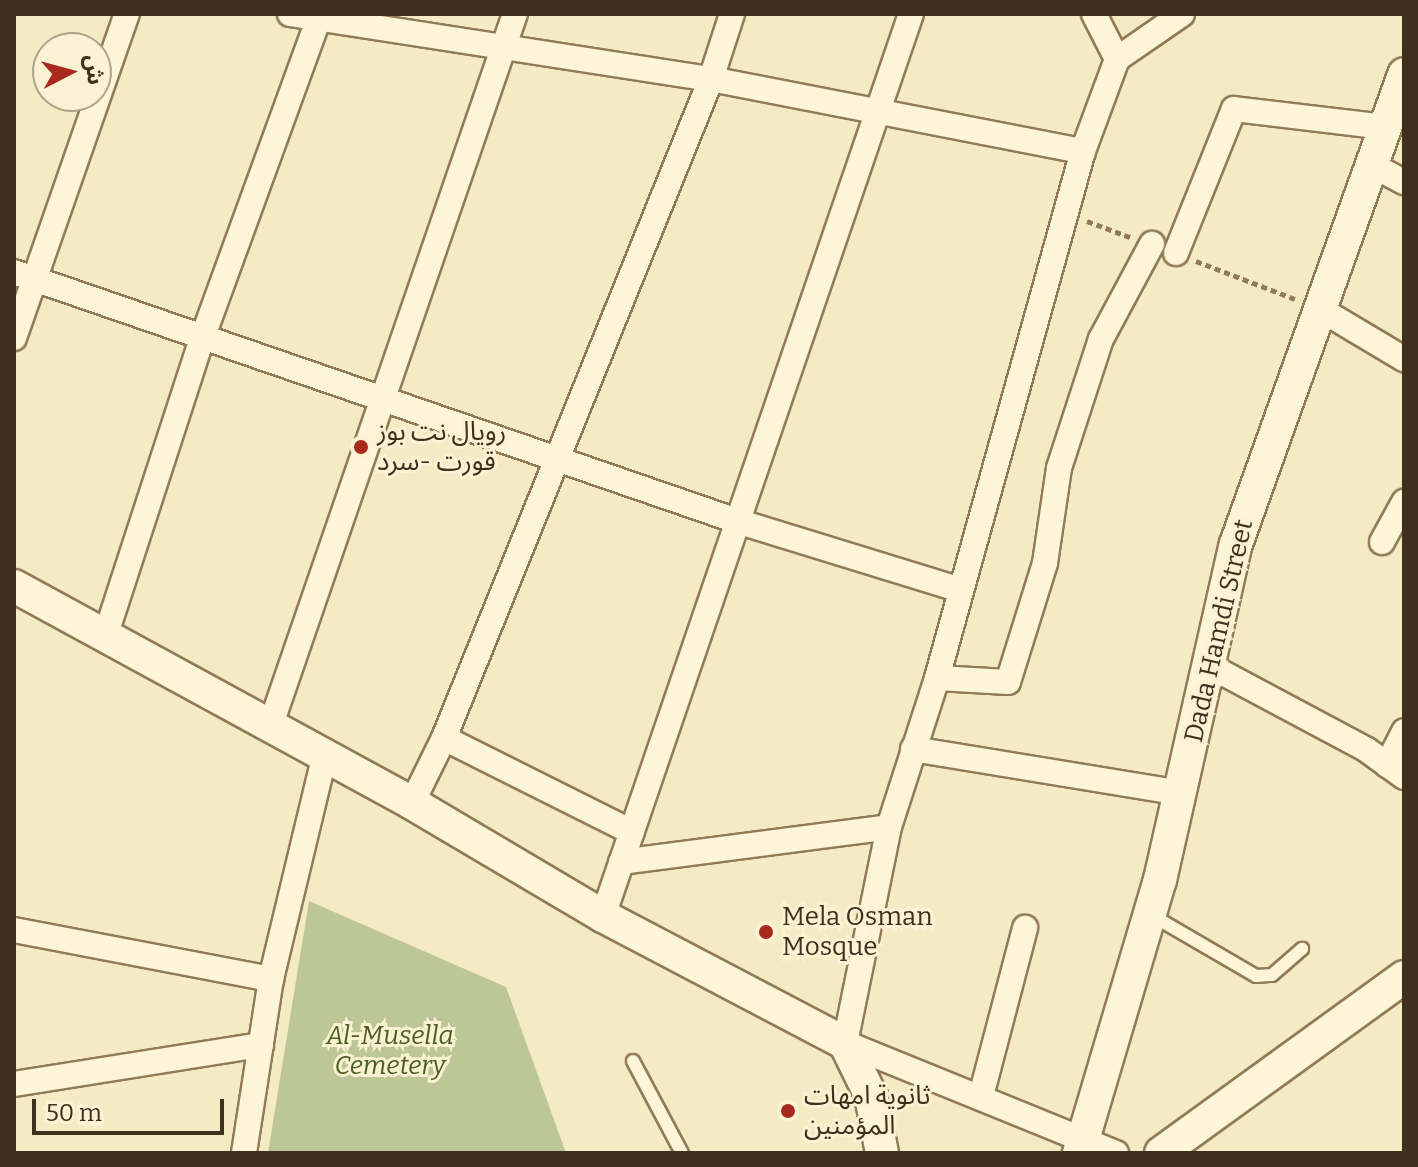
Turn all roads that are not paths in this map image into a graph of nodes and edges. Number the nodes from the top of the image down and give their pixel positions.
1 (127, 14) edge
2 (290, 14) edge
3 (515, 14) edge
4 (732, 14) edge
5 (911, 14) edge
6 (1094, 14) edge
7 (1182, 14) edge
8 (320, 17) edge
9 (504, 48) junction
10 (1117, 59) junction
11 (1404, 74) edge
12 (711, 79) junction
13 (877, 112) junction
14 (1386, 127) junction
15 (1083, 151) junction
16 (1372, 165) junction
17 (1404, 182) edge
18 (1152, 244) dead end
19 (1176, 253) dead end
20 (25, 276) edge
21 (1320, 309) junction
22 (14, 338) edge
23 (202, 339) junction
24 (1404, 359) edge
25 (382, 399) junction
26 (557, 458) junction
27 (1404, 502) edge
28 (740, 522) junction
29 (1382, 542) dead end
30 (14, 586) edge
31 (961, 590) junction
32 (105, 637) junction
33 (1208, 665) junction
34 (937, 678) junction
35 (270, 727) junction
36 (1404, 731) edge
37 (444, 738) junction
38 (913, 749) junction
39 (324, 758) junction
40 (1396, 771) edge
41 (1182, 793) junction
42 (412, 803) junction
43 (889, 827) junction
44 (632, 832) junction
45 (621, 862) junction
46 (1150, 914) junction
47 (603, 916) junction
48 (1025, 928) dead end
49 (14, 930) edge
50 (1302, 949) dead end
51 (1404, 977) edge
52 (271, 979) junction
53 (845, 1043) junction
54 (261, 1045) junction
55 (633, 1061) dead end
56 (14, 1084) edge
57 (981, 1096) junction
58 (1082, 1145) edge
59 (244, 1153) edge
60 (682, 1153) edge
61 (882, 1153) edge
62 (1116, 1153) edge
63 (1161, 1153) edge

1 - 20 street
2 - 8 street
3 - 9 street
4 - 12 street
5 - 13 street
6 - 10 street
7 - 10 street
8 - 9 street
8 - 23 street
9 - 12 street
9 - 25 street
10 - 15 street
11 - 14 street, Dada Hamdi Street
12 - 13 street
12 - 26 street
13 - 15 street
13 - 28 street
14 - 16 street, Dada Hamdi Street
14 - 19 street
15 - 31 street
16 - 17 street
16 - 21 street, Dada Hamdi Street
18 - 34 street
20 - 22 street
20 - 23 street
21 - 24 street
21 - 33 street, Dada Hamdi Street
23 - 25 street
23 - 32 street
25 - 26 street
25 - 35 street
26 - 28 street
26 - 37 street
27 - 29 street
28 - 31 street
28 - 44 street
30 - 32 street
31 - 34 street
32 - 35 street
33 - 40 street
33 - 41 street, Dada Hamdi Street
34 - 38 street
35 - 39 street
36 - 40 street
37 - 42 street
37 - 44 street
38 - 41 street
38 - 43 street
39 - 42 street
39 - 52 street
41 - 46 street, Dada Hamdi Street
42 - 47 street
43 - 45 street
43 - 53 street
44 - 45 street
45 - 47 street
46 - 50 lane
46 - 58 street, Dada Hamdi Street
47 - 53 street
48 - 57 street
49 - 52 street
51 - 63 street
52 - 54 street
53 - 57 street
53 - 61 street
54 - 56 street
54 - 59 street
55 - 60 lane
57 - 58 street
58 - 62 street

